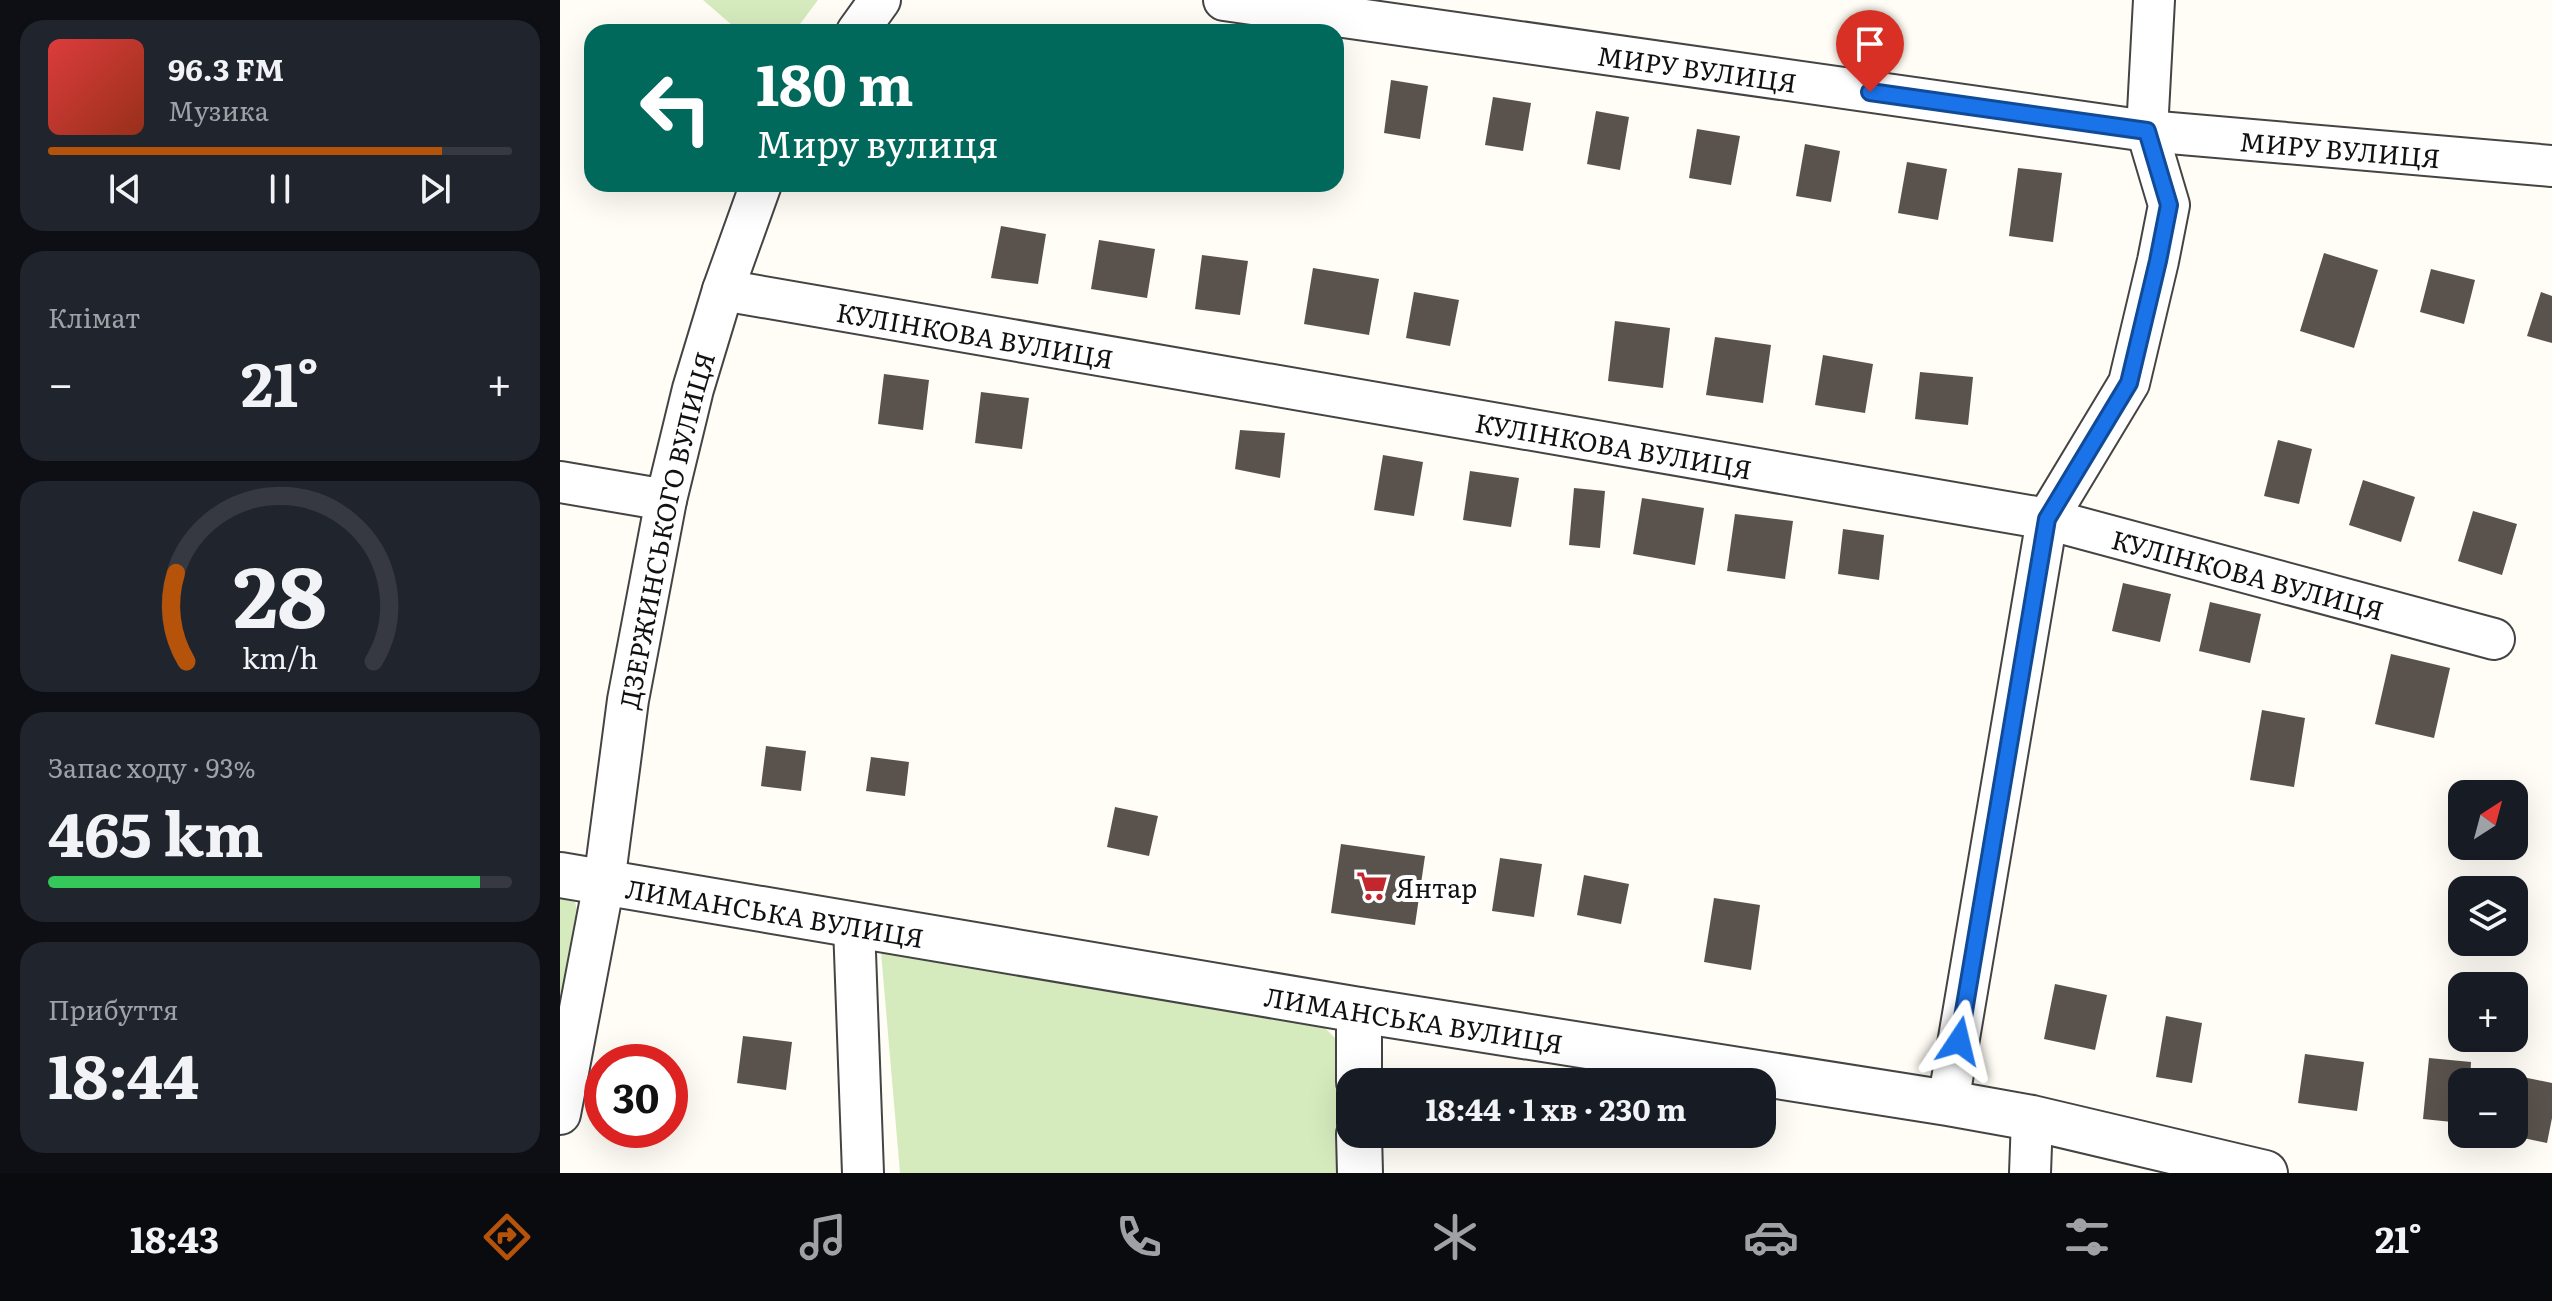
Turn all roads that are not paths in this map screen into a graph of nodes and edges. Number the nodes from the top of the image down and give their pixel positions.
1 (880, 0) edge
2 (1224, 0) edge
3 (2154, 0) edge
4 (863, 24) edge
5 (2147, 131) junction
6 (2552, 166) edge
7 (758, 192) edge
8 (723, 290) junction
9 (560, 482) edge
10 (666, 500) junction
11 (2047, 519) junction
12 (2494, 639) dead end
13 (560, 875) edge
14 (604, 883) junction
15 (854, 925) junction
16 (1359, 1010) junction
17 (1359, 1068) edge
18 (1948, 1103) junction
19 (560, 1114) edge
20 (2032, 1118) junction
21 (1359, 1148) edge
22 (863, 1173) edge
23 (1360, 1173) edge
24 (2030, 1173) edge
25 (2265, 1173) edge

1 - 4 street
2 - 5 street, МИРУ ВУЛИЦЯ
3 - 5 street
5 - 6 street, МИРУ ВУЛИЦЯ
5 - 11 street
7 - 8 street, ДЗЕРЖИНСЬКОГО ВУЛИЦЯ
8 - 10 street, ДЗЕРЖИНСЬКОГО ВУЛИЦЯ
8 - 11 street, КУЛІНКОВА ВУЛИЦЯ
9 - 10 street
10 - 14 street, ДЗЕРЖИНСЬКОГО ВУЛИЦЯ
11 - 12 street, КУЛІНКОВА ВУЛИЦЯ
11 - 18 street
13 - 14 street, ЛИМАНСЬКА ВУЛИЦЯ
14 - 15 street, ЛИМАНСЬКА ВУЛИЦЯ
14 - 19 street, ДЗЕРЖИНСЬКОГО ВУЛИЦЯ
15 - 16 street, ЛИМАНСЬКА ВУЛИЦЯ
15 - 22 street
16 - 17 street
16 - 18 street, ЛИМАНСЬКА ВУЛИЦЯ
18 - 20 street, ЛИМАНСЬКА ВУЛИЦЯ
20 - 24 street
20 - 25 street, ЛИМАНСЬКА ВУЛИЦЯ
21 - 23 street

